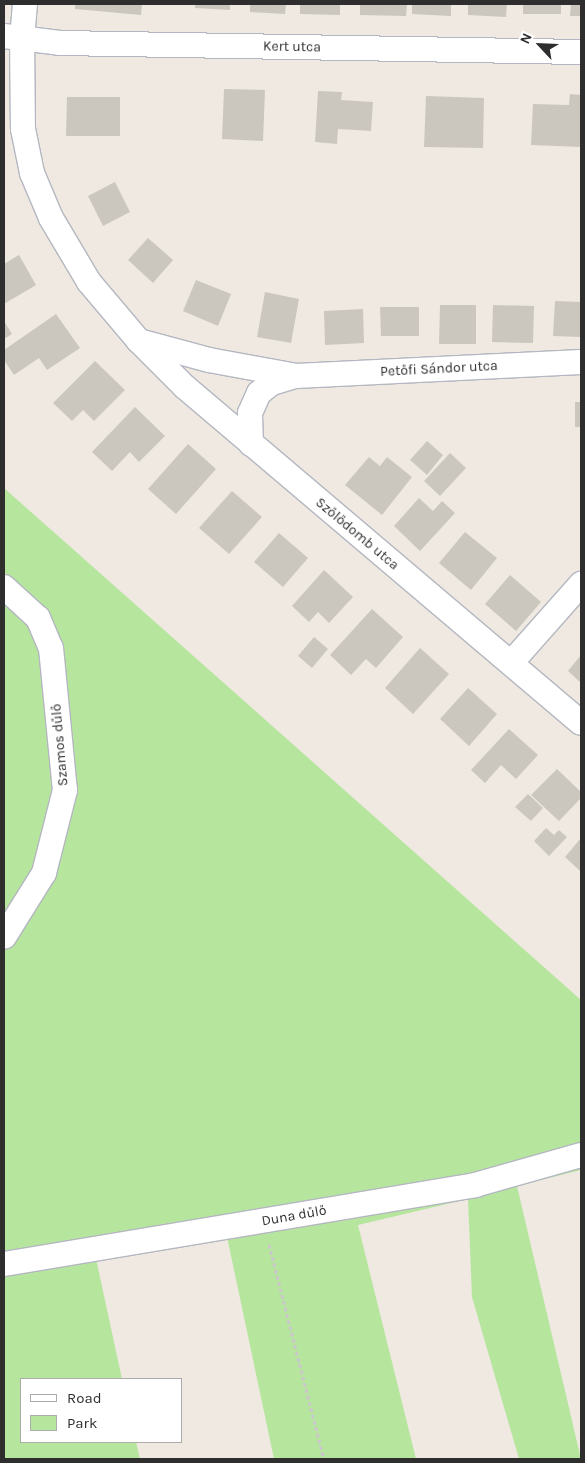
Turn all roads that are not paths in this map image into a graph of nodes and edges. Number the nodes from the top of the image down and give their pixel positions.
1 (25, 4) edge
2 (13, 36) edge
3 (581, 52) edge
4 (138, 340) junction
5 (581, 362) edge
6 (296, 376) junction
7 (250, 444) junction
8 (581, 584) edge
9 (4, 587) edge
10 (512, 663) junction
11 (581, 724) edge
12 (4, 936) edge
13 (581, 1154) edge
14 (4, 1264) edge

1 - 2 street, Szőlődomb utca
2 - 3 street, Kert utca
2 - 4 street, Szőlődomb utca
4 - 6 street, Petőfi Sándor utca
4 - 7 street, Szőlődomb utca
5 - 6 street, Petőfi Sándor utca
6 - 7 street, Petőfi Sándor utca
7 - 10 street, Szőlődomb utca
8 - 10 street
9 - 12 street, Szamos dűlő
10 - 11 street, Szőlődomb utca
13 - 14 street, Duna dűlő

